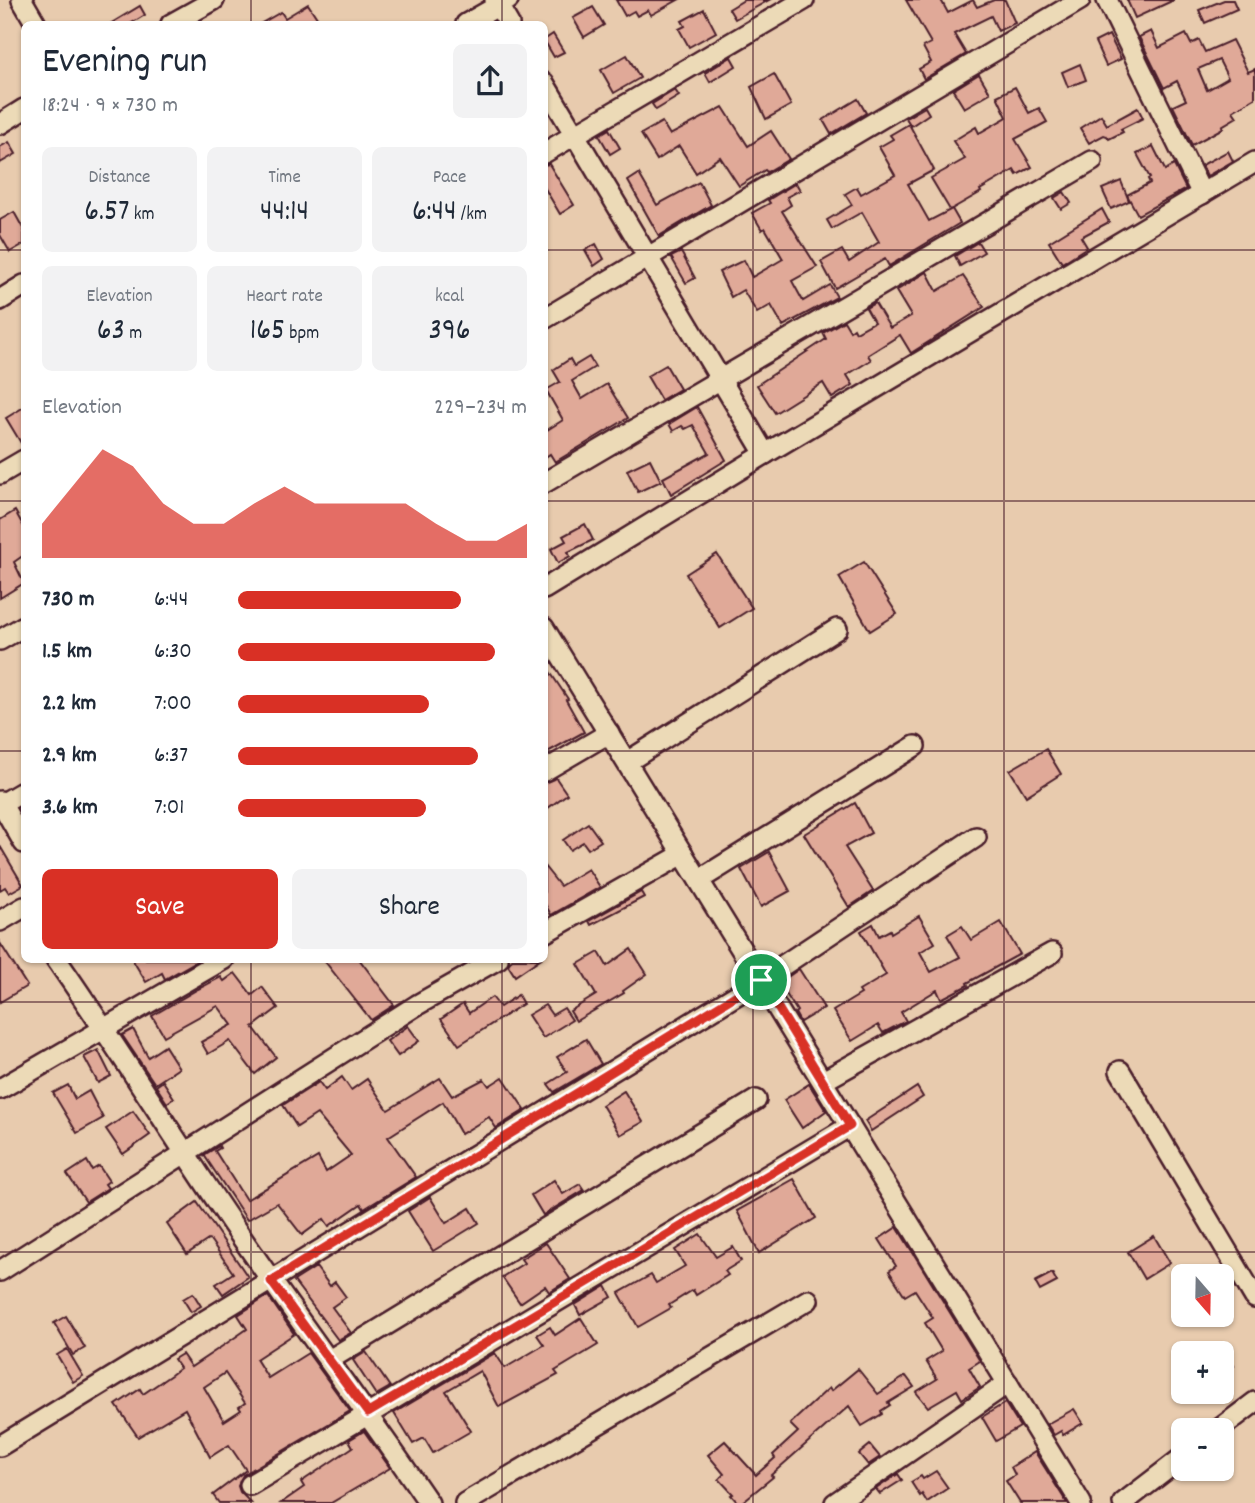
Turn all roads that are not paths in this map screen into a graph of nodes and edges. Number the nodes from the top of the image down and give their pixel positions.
1 (22, 0) edge
2 (214, 0) edge
3 (804, 0) edge
4 (1080, 0) edge
5 (1107, 0) edge
6 (500, 2) edge
7 (34, 21) edge
8 (176, 21) edge
9 (471, 21) edge
10 (508, 21) edge
11 (548, 90) edge
12 (21, 111) edge
13 (0, 124) edge
14 (575, 135) junction
15 (548, 151) edge
16 (1092, 161) dead end
17 (1255, 162) edge
18 (1202, 194) junction
19 (648, 258) junction
20 (21, 287) edge
21 (0, 300) edge
22 (548, 317) edge
23 (720, 379) junction
24 (765, 454) junction
25 (21, 462) edge
26 (0, 474) edge
27 (548, 481) edge
28 (548, 587) edge
29 (21, 628) edge
30 (837, 629) dead end
31 (548, 634) edge
32 (0, 640) edge
33 (609, 733) junction
34 (915, 746) dead end
35 (627, 762) junction
36 (548, 769) edge
37 (21, 793) edge
38 (1, 803) edge
39 (976, 837) dead end
40 (21, 839) edge
41 (683, 853) junction
42 (699, 880) junction
43 (21, 911) edge
44 (0, 921) edge
45 (548, 931) edge
46 (1052, 953) dead end
47 (59, 963) edge
48 (217, 963) edge
49 (491, 963) edge
50 (761, 980) junction
51 (105, 1029) junction
52 (1120, 1072) dead end
53 (823, 1081) junction
54 (0, 1089) edge
55 (756, 1100) dead end
56 (850, 1126) junction
57 (184, 1153) junction
58 (0, 1271) edge
59 (271, 1281) junction
60 (1255, 1298) edge
61 (808, 1300) dead end
62 (329, 1360) junction
63 (1008, 1383) junction
64 (1255, 1402) edge
65 (368, 1413) junction
66 (1234, 1418) edge
67 (0, 1446) edge
68 (1171, 1466) edge
69 (250, 1485) dead end
70 (429, 1503) edge
71 (465, 1503) edge
72 (835, 1503) edge
73 (1082, 1503) edge
74 (1122, 1503) edge

1 - 7 street
2 - 8 street
3 - 14 street
4 - 19 street
5 - 18 street
6 - 9 street
6 - 10 street
11 - 14 street
12 - 13 street
14 - 15 street
14 - 19 street
16 - 23 street
17 - 18 street
18 - 24 street
19 - 22 street
19 - 23 street
20 - 21 street
23 - 24 street
23 - 27 street
24 - 28 street
25 - 26 street
29 - 32 street
30 - 35 street
31 - 33 street
33 - 35 street
33 - 36 street
34 - 42 street
35 - 41 street
37 - 38 street
38 - 40 street
39 - 50 street
41 - 42 street
41 - 45 street
42 - 50 street
43 - 44 street
46 - 53 street
47 - 51 street
48 - 51 street
49 - 57 street
50 - 53 street
50 - 59 street
51 - 54 street
51 - 57 street
52 - 60 street
53 - 56 street
55 - 62 street
56 - 63 street
56 - 65 street
57 - 58 street
57 - 59 street
59 - 62 street
59 - 67 street
61 - 71 street
62 - 65 street
63 - 72 street
63 - 73 street
64 - 66 street
65 - 69 street
65 - 70 street
68 - 74 street

